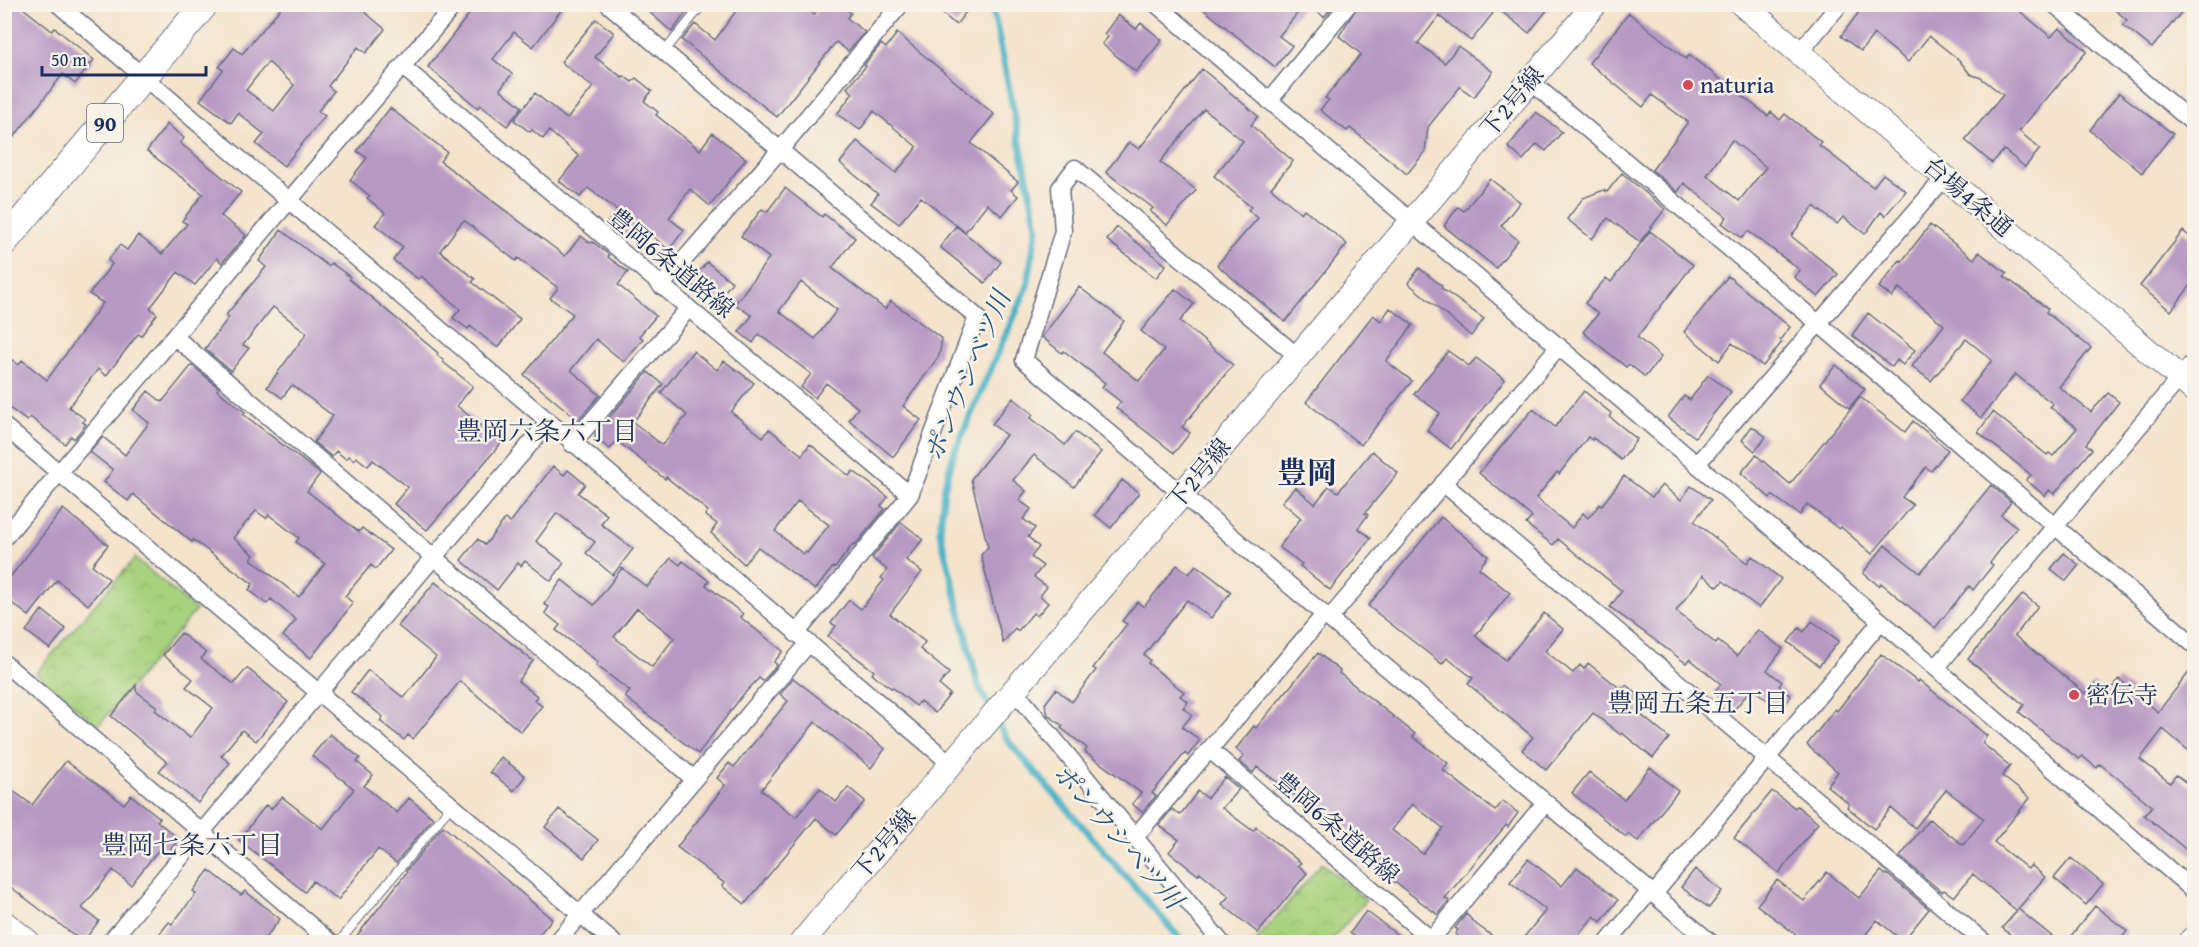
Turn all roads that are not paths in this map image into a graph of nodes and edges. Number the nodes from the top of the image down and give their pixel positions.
1 (58, 4) edge
2 (205, 4) edge
3 (455, 4) edge
4 (608, 4) edge
5 (703, 4) edge
6 (1156, 4) edge
7 (1349, 4) edge
8 (1595, 4) edge
9 (1742, 4) edge
10 (1840, 4) edge
11 (2055, 4) edge
12 (892, 8) edge
13 (664, 52) junction
14 (1798, 54) junction
15 (403, 67) junction
16 (143, 78) junction
17 (1530, 81) junction
18 (1269, 101) junction
19 (2194, 124) edge
20 (780, 150) junction
21 (1945, 177) junction
22 (289, 202) junction
23 (1410, 222) junction
24 (4, 242) edge
25 (662, 286) junction
26 (688, 309) junction
27 (1818, 322) junction
28 (174, 337) junction
29 (1559, 346) junction
30 (1297, 356) junction
31 (2190, 376) edge
32 (548, 423) junction
33 (4, 426) edge
34 (572, 444) junction
35 (1697, 464) junction
36 (59, 472) junction
37 (1443, 483) junction
38 (1183, 493) junction
39 (910, 495) junction
40 (2055, 527) junction
41 (4, 538) edge
42 (434, 558) junction
43 (1328, 616) junction
44 (1881, 621) junction
45 (802, 639) junction
46 (2194, 645) edge
47 (4, 663) edge
48 (1936, 668) junction
49 (320, 692) junction
50 (1009, 696) junction
51 (1210, 750) junction
52 (1768, 758) junction
53 (951, 764) junction
54 (694, 779) junction
55 (1545, 803) junction
56 (452, 805) junction
57 (202, 833) junction
58 (1134, 838) junction
59 (2194, 891) edge
60 (1652, 893) junction
61 (580, 915) junction
62 (4, 923) edge
63 (2194, 938) edge
64 (27, 942) edge
65 (110, 942) edge
66 (330, 942) edge
67 (339, 942) edge
68 (557, 942) edge
69 (613, 942) edge
70 (802, 942) edge
71 (1221, 942) edge
72 (1431, 942) edge
73 (1608, 942) edge
74 (1710, 942) edge
75 (1984, 942) edge
76 (2190, 942) edge

1 - 16 street
2 - 16 main road, 90
3 - 15 street
4 - 13 street
5 - 13 lane
6 - 18 street
7 - 18 street
8 - 17 street, 下2号線
9 - 14 street, 台場4条通
10 - 14 street
11 - 19 street
12 - 20 street
13 - 20 street
14 - 21 street, 台場4条通
15 - 22 street
15 - 25 street, 豊岡6条道路線
16 - 22 street
16 - 24 main road, 90
17 - 23 street, 下2号線
17 - 27 street
18 - 23 street
20 - 25 street
20 - 39 street
21 - 27 street
21 - 31 street, 台場4条通
22 - 28 street
22 - 32 street
23 - 29 street
23 - 30 street, 下2号線
25 - 26 street, 豊岡6条道路線
26 - 34 street
26 - 39 street, 豊岡6条道路線
27 - 35 street
27 - 40 street
28 - 36 street
28 - 42 street
29 - 35 street
29 - 37 street
30 - 38 street, 下2号線
30 - 38 street
31 - 40 street
32 - 34 street
32 - 42 street
33 - 36 street
34 - 45 street
35 - 44 street
36 - 41 street
36 - 49 street
37 - 43 street
37 - 52 street
38 - 43 street
38 - 50 street, 下2号線
39 - 45 street
40 - 46 street
40 - 48 street
42 - 49 street
42 - 54 street
43 - 51 street
43 - 55 street
44 - 48 street
44 - 52 street
45 - 53 street
45 - 54 street
47 - 57 street
48 - 59 street
49 - 56 street
49 - 57 street
50 - 53 street, 下2号線
50 - 58 street
51 - 58 street
51 - 72 street, 豊岡6条道路線
52 - 60 street
52 - 75 street
53 - 70 street, 下2号線
54 - 61 street
55 - 60 street
55 - 72 street
56 - 61 street
56 - 67 lane
57 - 65 street
57 - 66 street
58 - 71 street
60 - 73 street
60 - 74 street
61 - 68 street
61 - 69 street
62 - 64 street
63 - 76 street

